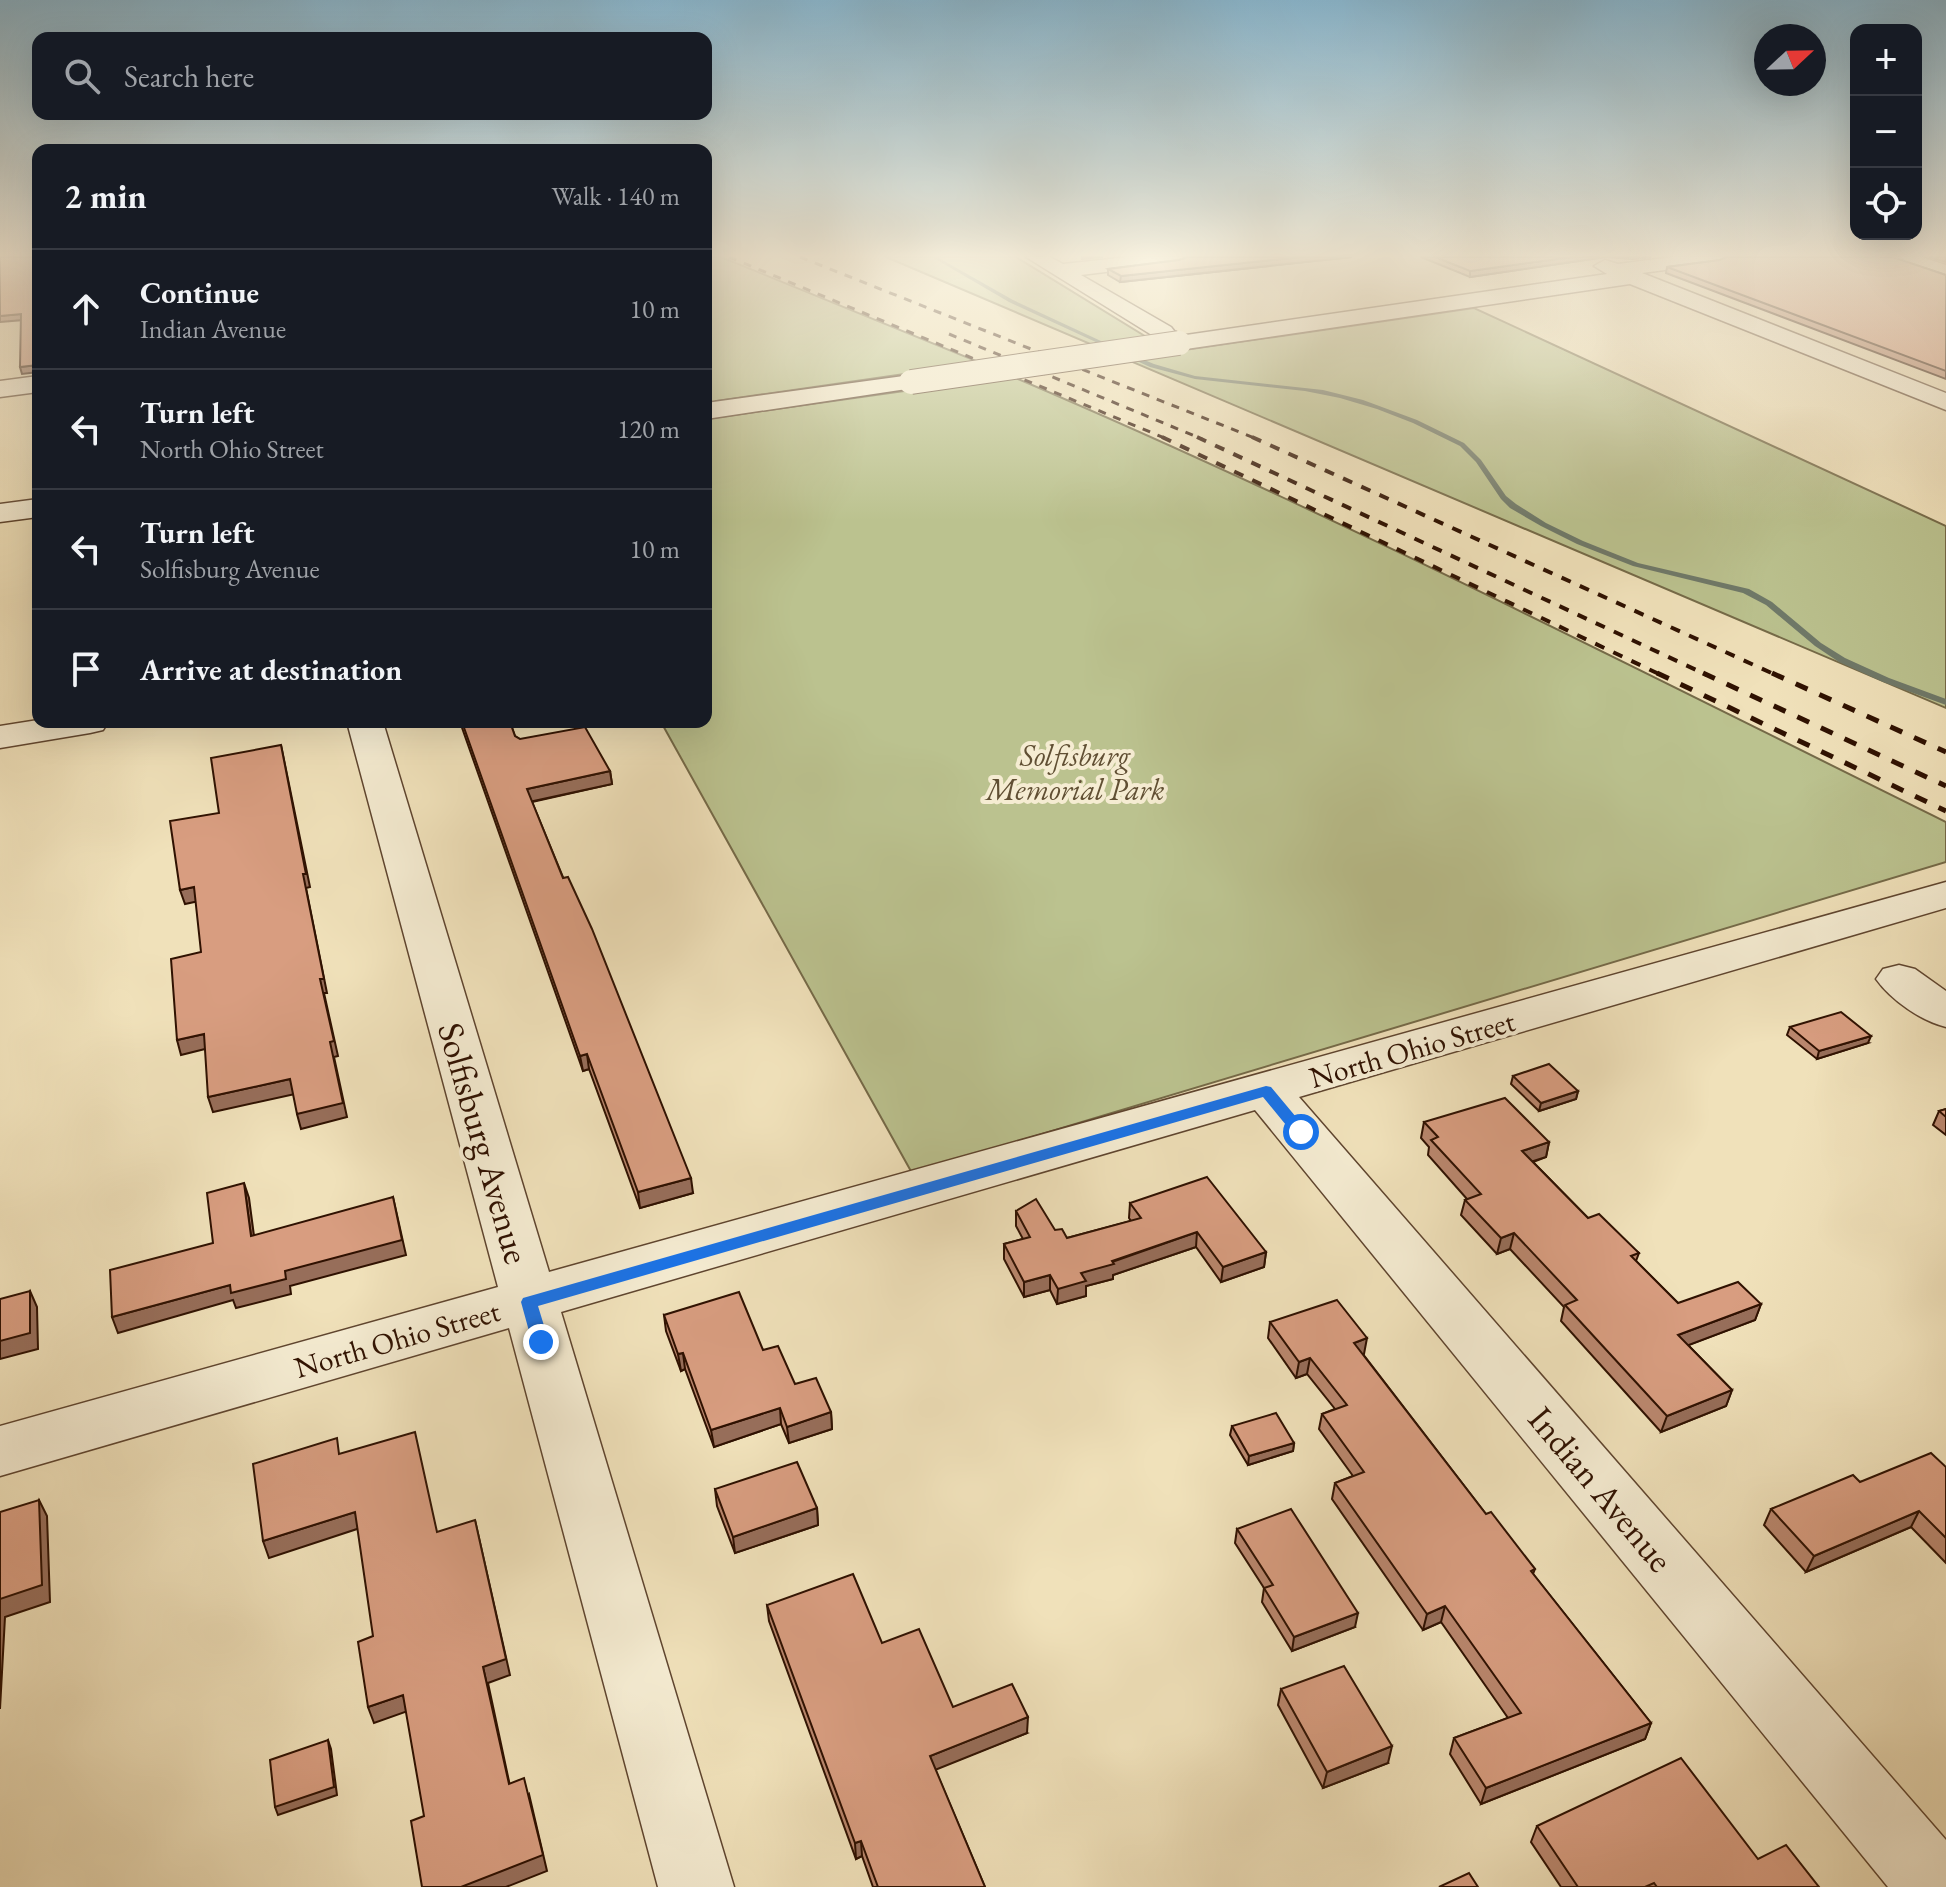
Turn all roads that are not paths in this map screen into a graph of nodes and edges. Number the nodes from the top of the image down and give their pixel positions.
1 (1126, 345) edge
2 (1803, 345) edge
3 (32, 385) edge
4 (0, 389) edge
5 (1946, 402) edge
6 (714, 410) edge
7 (32, 509) edge
8 (0, 513) edge
9 (54, 728) edge
10 (367, 728) edge
11 (0, 737) edge
12 (1946, 895) edge
13 (1899, 979) dead end
14 (1946, 1013) edge
15 (1266, 1091) junction
16 (529, 1302) junction
17 (0, 1451) edge
18 (696, 1887) edge
19 (1937, 1887) edge

1 - 6 street, bridge
2 - 5 street
3 - 4 street
7 - 8 street
9 - 11 street
10 - 16 street, Solfisburg Avenue
12 - 15 street, North Ohio Street
13 - 14 street
15 - 16 street, North Ohio Street
15 - 19 street, Indian Avenue
16 - 17 street, North Ohio Street
16 - 18 street, Solfisburg Avenue

